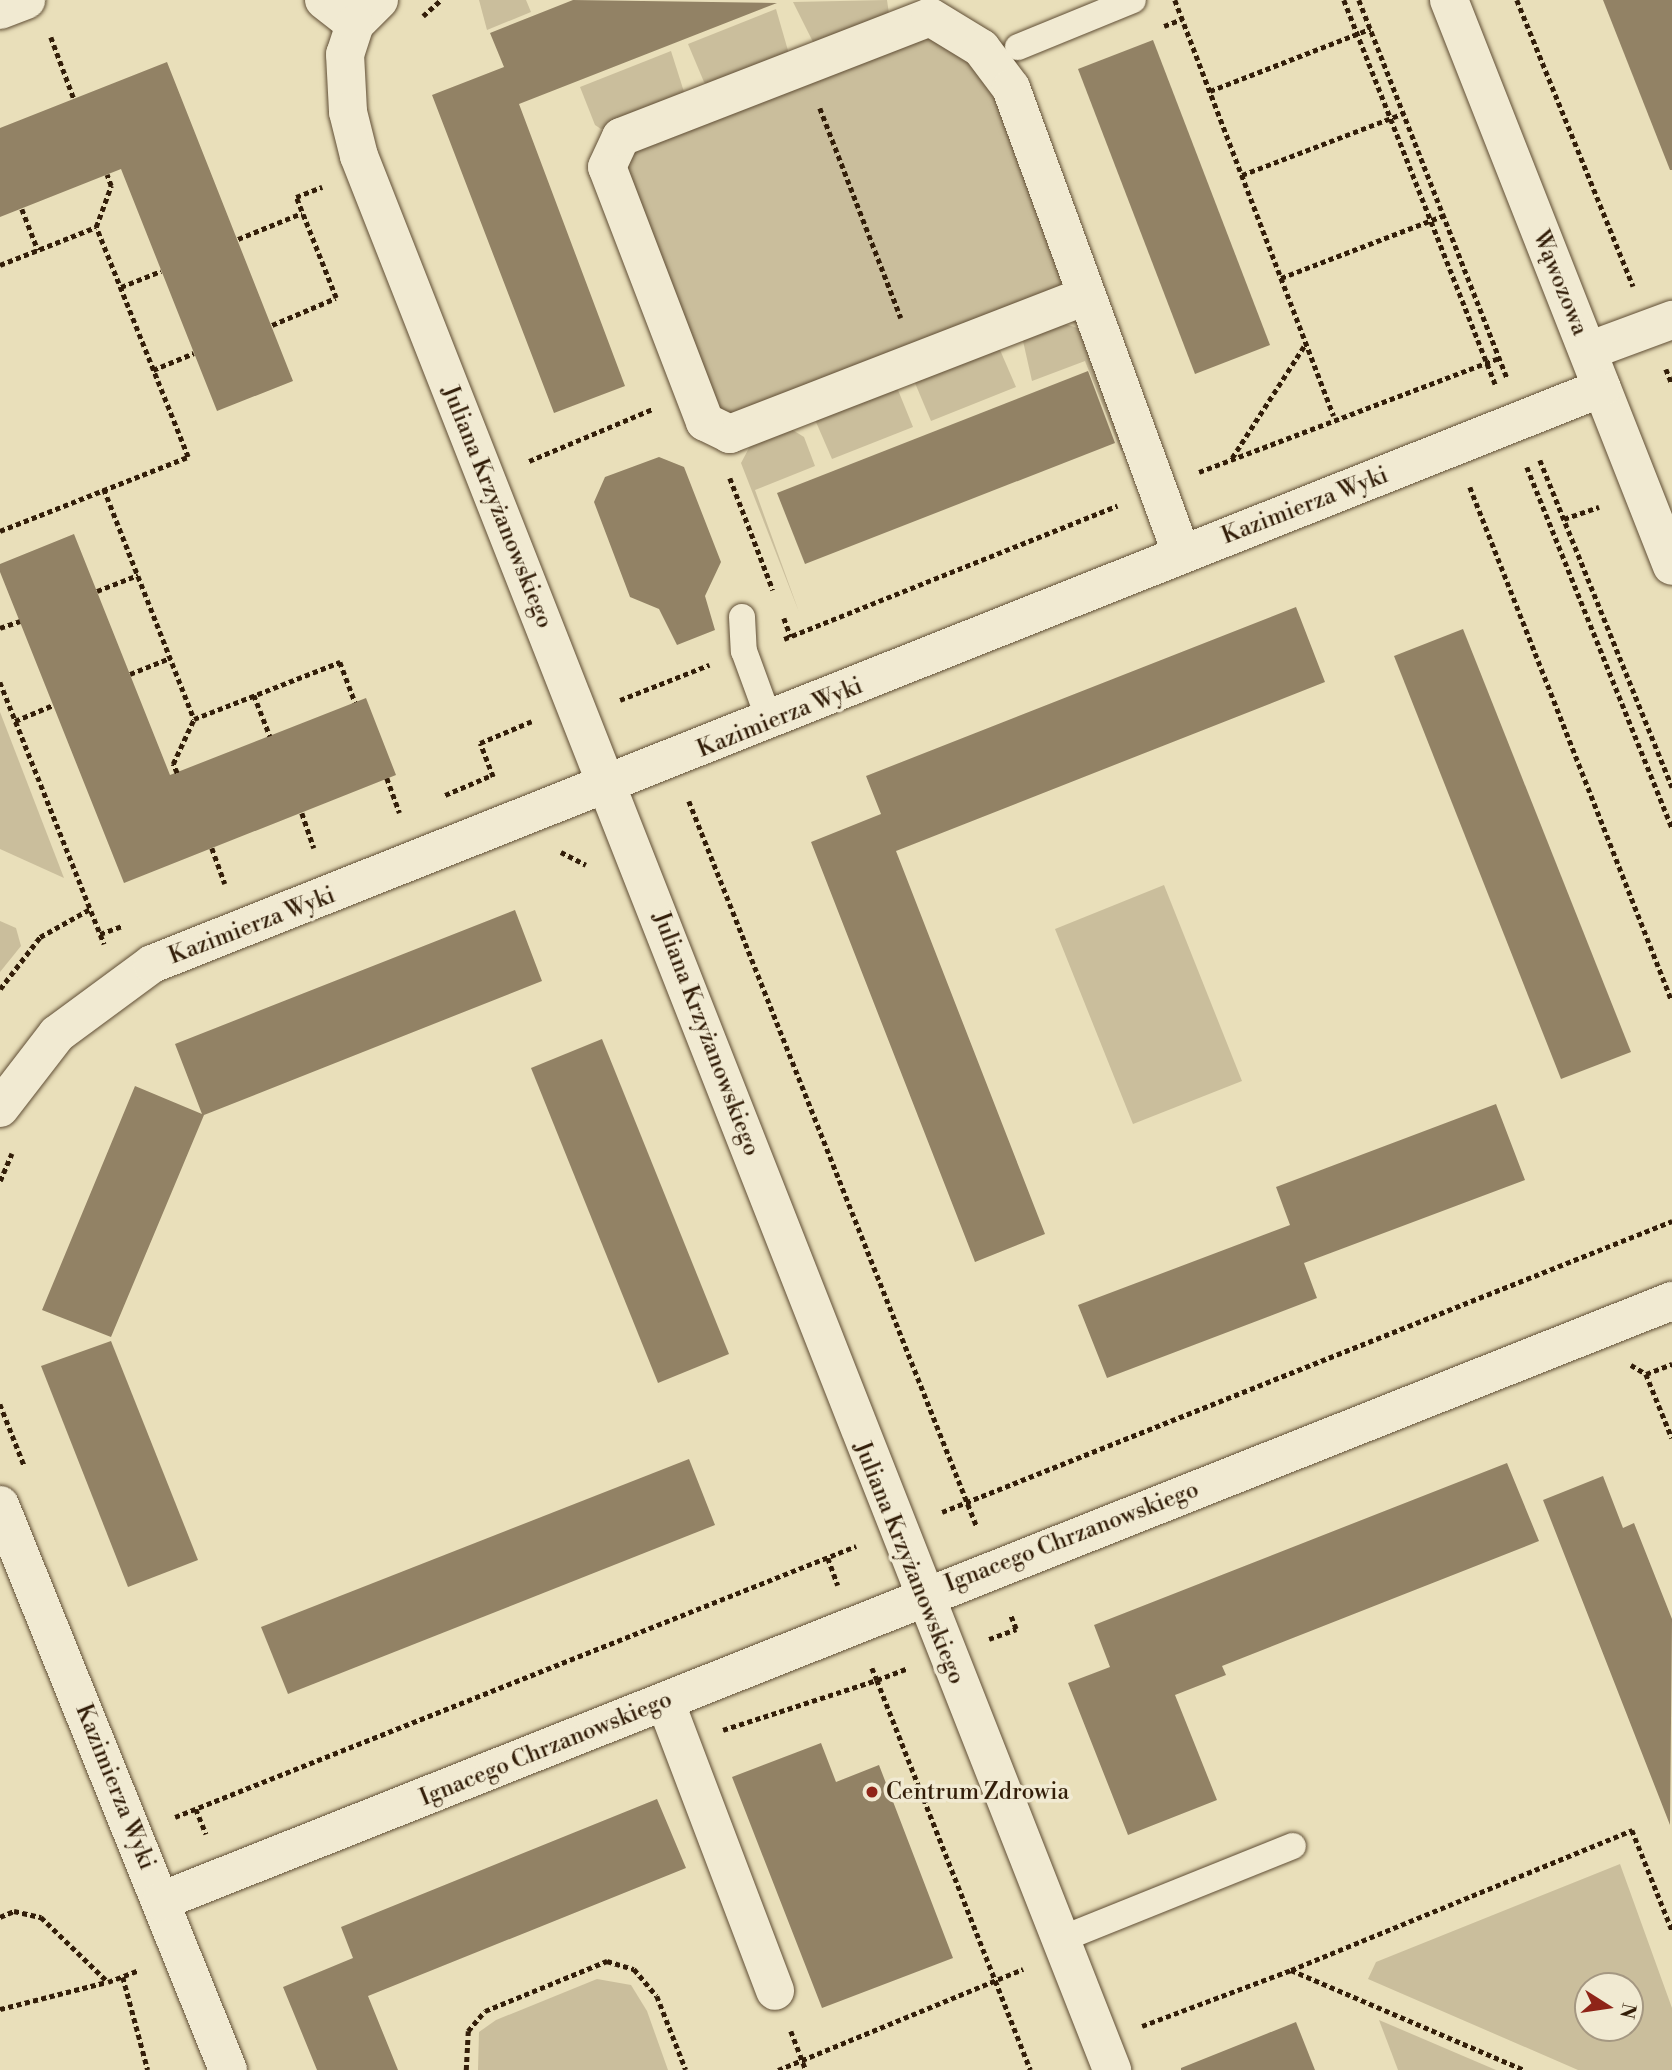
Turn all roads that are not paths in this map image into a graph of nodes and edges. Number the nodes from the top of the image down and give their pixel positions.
1 (324, 0) edge
2 (1133, 0) edge
3 (1449, 0) edge
4 (0, 10) edge
5 (36, 12) edge
6 (367, 12) edge
7 (1018, 47) dead end
8 (1083, 297) junction
9 (1661, 324) edge
10 (1588, 351) junction
11 (1602, 388) junction
12 (1181, 553) junction
13 (1672, 566) edge
14 (741, 617) dead end
15 (771, 722) junction
16 (611, 786) junction
17 (0, 1108) edge
18 (1672, 1301) edge
19 (0, 1505) edge
20 (921, 1597) junction
21 (671, 1717) junction
22 (1293, 1846) dead end
23 (161, 1901) junction
24 (1062, 1947) junction
25 (775, 1991) dead end
26 (228, 2070) edge
27 (1112, 2070) edge

1 - 6 street
2 - 7 lane
3 - 10 street, Wąwozowa
4 - 5 street
6 - 16 street, Juliana Krzyżanowskiego
8 - 8 street
8 - 12 street
9 - 10 street
10 - 11 street, Wąwozowa
11 - 12 street, Kazimierza Wyki
11 - 13 street, Wąwozowa
12 - 15 street, Kazimierza Wyki
14 - 15 lane
15 - 16 street, Kazimierza Wyki
16 - 17 street, Kazimierza Wyki
16 - 20 street, Juliana Krzyżanowskiego
18 - 20 street, Ignacego Chrzanowskiego
19 - 23 street, Kazimierza Wyki
20 - 21 street, Ignacego Chrzanowskiego
20 - 24 street, Juliana Krzyżanowskiego
21 - 23 street, Ignacego Chrzanowskiego
21 - 25 street
22 - 24 lane
23 - 26 street, Kazimierza Wyki
24 - 27 street, Juliana Krzyżanowskiego

